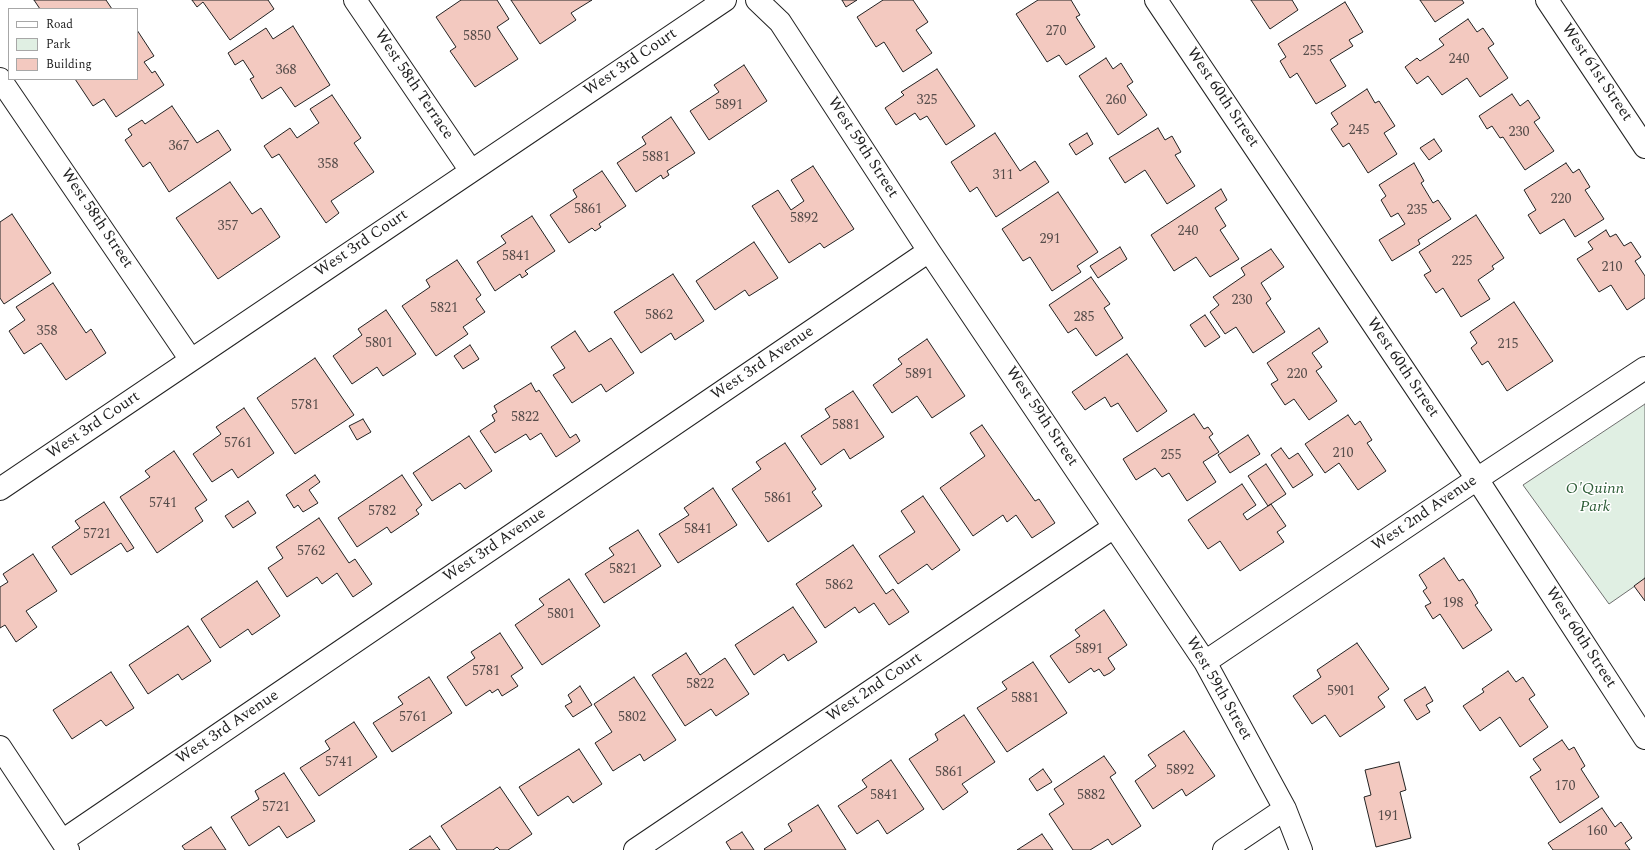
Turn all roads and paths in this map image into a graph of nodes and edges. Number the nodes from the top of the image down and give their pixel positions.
1 (355, 0) edge
2 (725, 0) edge
3 (757, 0) edge
4 (1156, 0) edge
5 (1547, 0) edge
6 (0, 79) edge
7 (1645, 146) edge
8 (471, 171) junction
9 (929, 251) junction
10 (191, 360) junction
11 (1645, 368) edge
12 (1477, 479) junction
13 (0, 489) edge
14 (1114, 527) junction
15 (1205, 662) junction
16 (1645, 738) edge
17 (0, 747) edge
18 (1285, 809) junction
19 (65, 846) edge
20 (635, 850) edge
21 (1224, 850) edge
22 (1301, 850) edge

1 - 8 street, West 58th Terrace
2 - 8 street, West 3rd Court
3 - 9 street, West 59th Street
4 - 12 street, West 60th Street
5 - 7 street, West 61st Street
6 - 10 street, West 58th Street
8 - 10 street, West 3rd Court
9 - 14 street, West 59th Street
9 - 19 street, West 3rd Avenue
10 - 13 street, West 3rd Court
11 - 12 street, West 2nd Avenue
12 - 15 street, West 2nd Avenue
12 - 16 street, West 60th Street
14 - 15 street, West 59th Street
14 - 20 street, West 2nd Court
15 - 18 street, West 59th Street
17 - 19 street
18 - 21 street
18 - 22 street, West 59th Street

